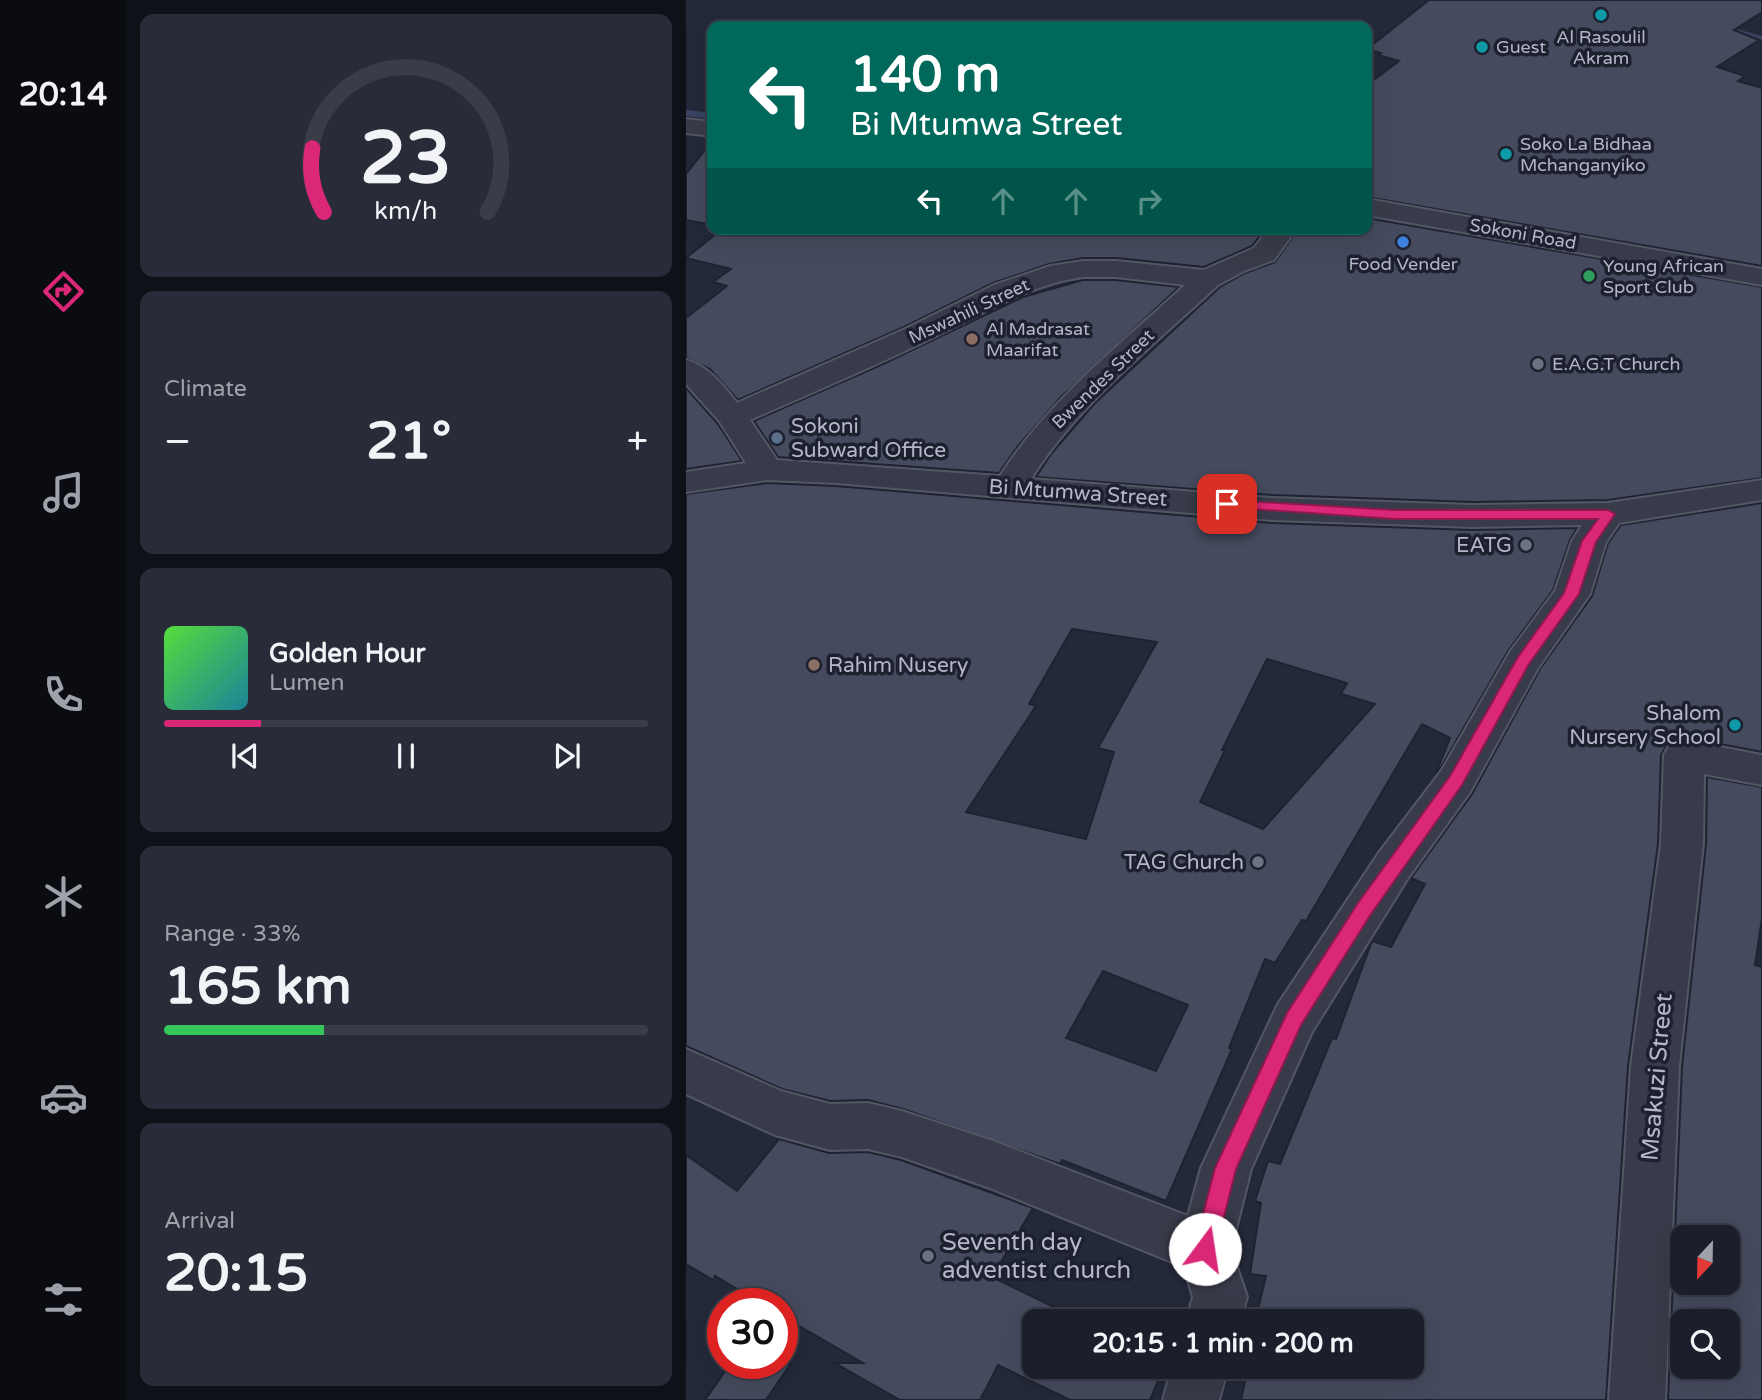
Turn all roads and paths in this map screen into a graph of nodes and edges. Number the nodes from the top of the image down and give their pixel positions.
1 (686, 126) edge
2 (707, 128) edge
3 (1372, 208) edge
4 (1278, 235) edge
5 (1762, 277) edge
6 (1208, 279) junction
7 (686, 369) edge
8 (733, 416) junction
9 (767, 470) junction
10 (686, 482) edge
11 (1008, 489) junction
12 (1762, 490) edge
13 (1608, 514) junction
14 (1762, 770) edge
15 (686, 1071) edge
16 (1205, 1249) junction
17 (1216, 1309) edge
18 (1197, 1379) edge
19 (1191, 1400) edge
20 (1637, 1400) edge

1 - 2 street
3 - 5 street, Sokoni Road
4 - 6 street
6 - 8 street, Mswahili Street
6 - 11 street, Bwendes Street
7 - 8 street
8 - 9 street
9 - 10 street, Bi Mtumwa Street
9 - 11 street, Bi Mtumwa Street
11 - 13 street, Bi Mtumwa Street
12 - 13 street, Bi Mtumwa Street
13 - 16 street
14 - 20 street, Msakuzi Street
15 - 16 street
16 - 17 street
18 - 19 street

